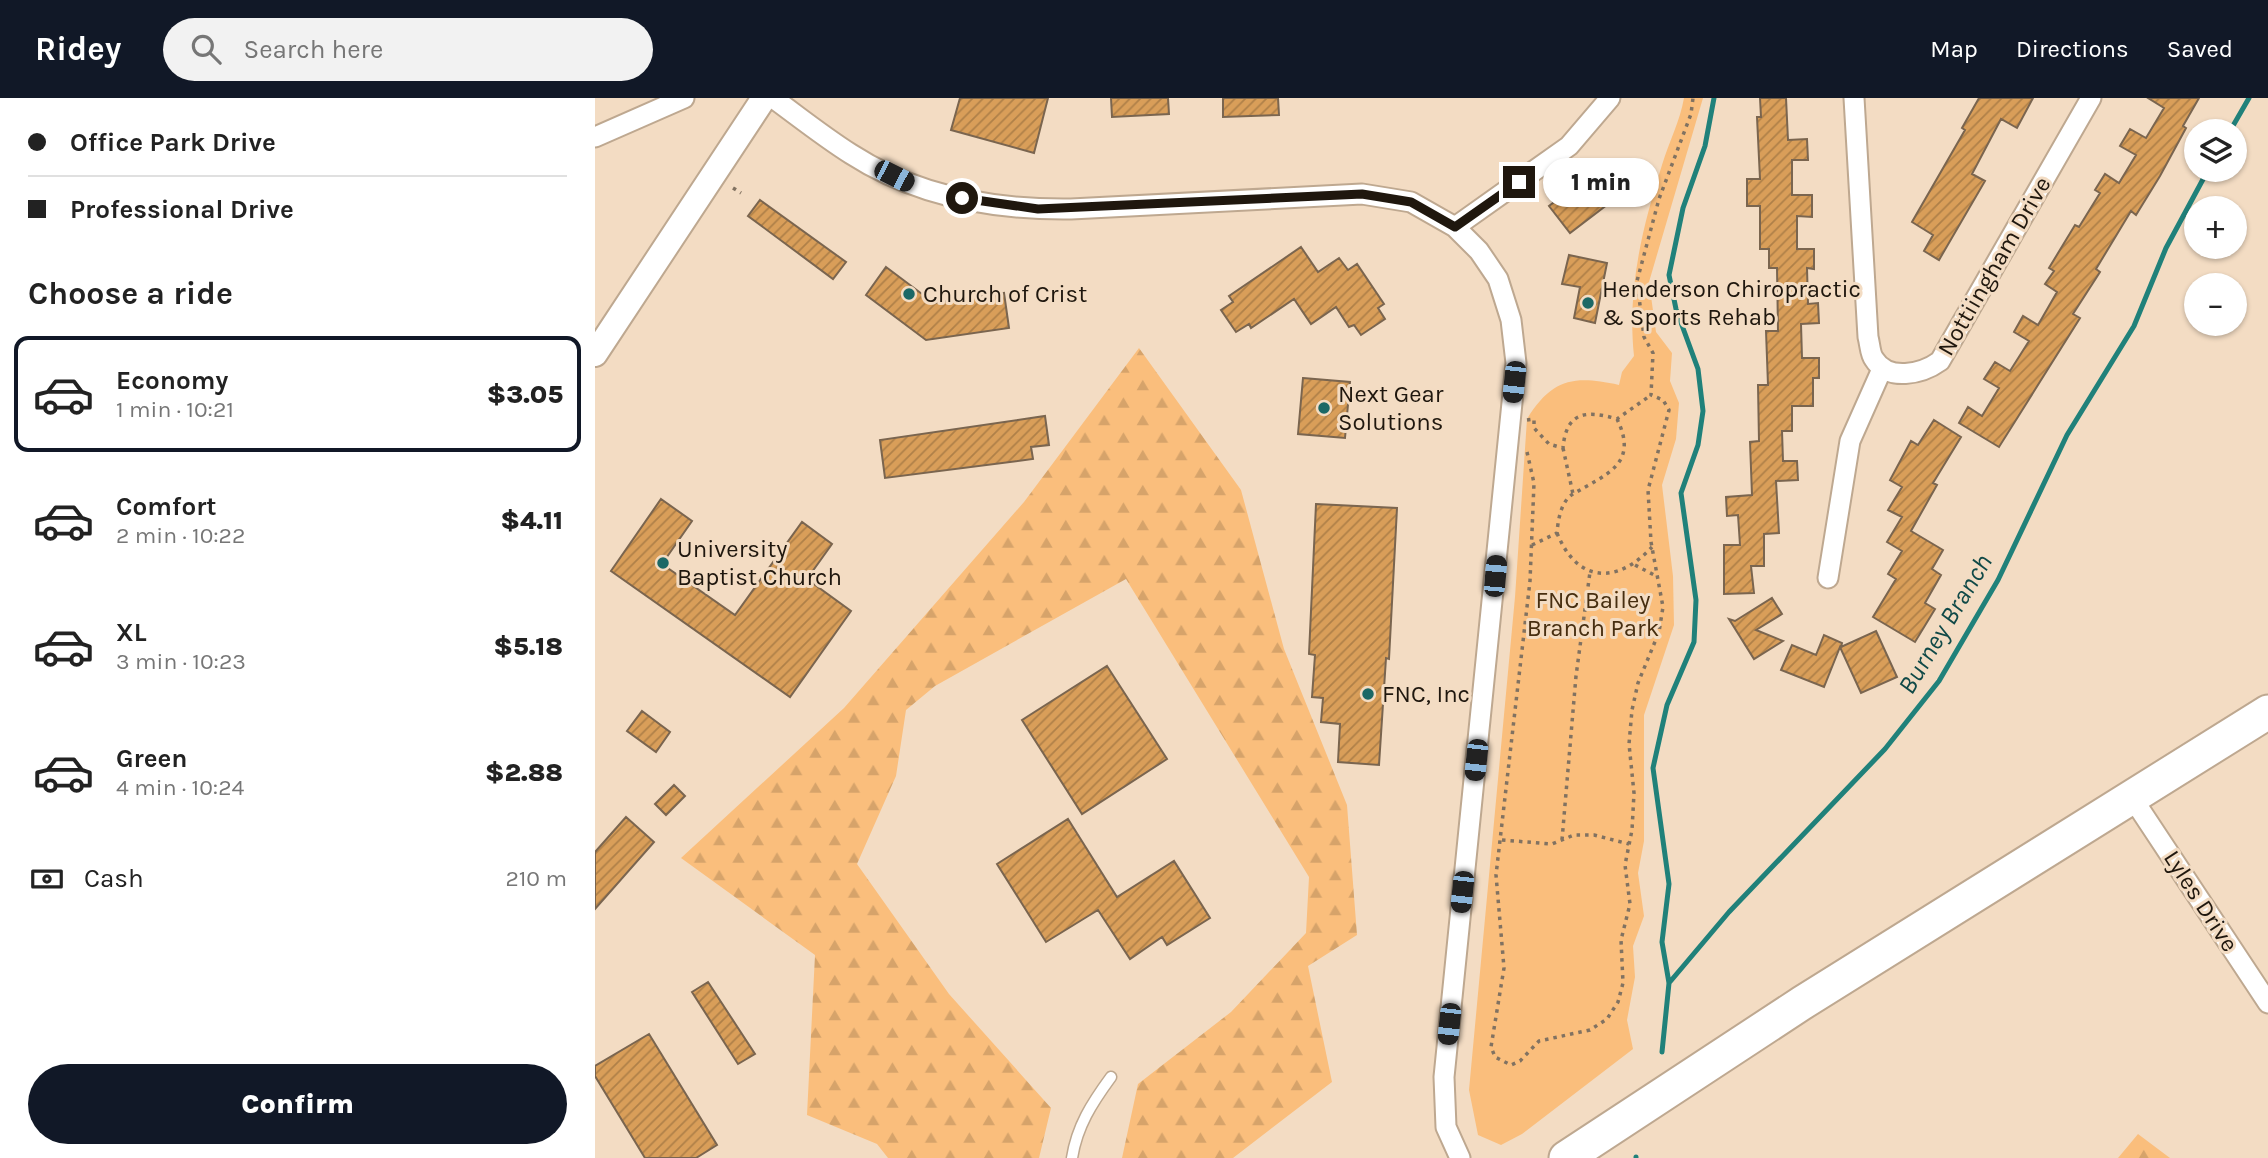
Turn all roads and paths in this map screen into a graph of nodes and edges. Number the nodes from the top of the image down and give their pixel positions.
1 (684, 98) edge
2 (764, 98) edge
3 (773, 98) edge
4 (1610, 98) edge
5 (1693, 98) edge
6 (1854, 98) edge
7 (2091, 98) edge
8 (595, 137) edge
9 (733, 188) dead end
10 (741, 193) dead end
11 (1455, 227) junction
12 (595, 354) edge
13 (1882, 369) junction
14 (1651, 395) junction
15 (1617, 419) junction
16 (1526, 431) dead end
17 (1526, 443) dead end
18 (1563, 448) junction
19 (1573, 494) junction
20 (1557, 533) junction
21 (1531, 545) junction
22 (1652, 547) junction
23 (1635, 565) junction
24 (1590, 572) junction
25 (1659, 577) junction
26 (1828, 578) dead end
27 (2268, 712) edge
28 (2133, 799) junction
29 (1502, 840) junction
30 (1562, 840) junction
31 (1629, 844) junction
32 (2268, 1003) edge
33 (1111, 1077) dead end
34 (1072, 1158) edge
35 (1460, 1158) edge
36 (1566, 1158) edge

1 - 8 street
2 - 12 street
3 - 11 street
4 - 11 street
5 - 14 path
6 - 13 street
7 - 13 street, Nottiingham Drive
9 - 10 path
11 - 35 street
13 - 26 street
14 - 15 path
14 - 22 path
15 - 18 path
15 - 19 path
16 - 18 path
17 - 21 path
18 - 19 path
19 - 20 path
20 - 21 path
20 - 24 path
21 - 29 path
22 - 23 path
22 - 25 path
23 - 24 path
23 - 25 path
24 - 30 path
25 - 31 path
27 - 28 highway
28 - 32 street, Lyles Drive
28 - 36 highway
29 - 30 path
29 - 31 path
30 - 31 path
33 - 34 lane

